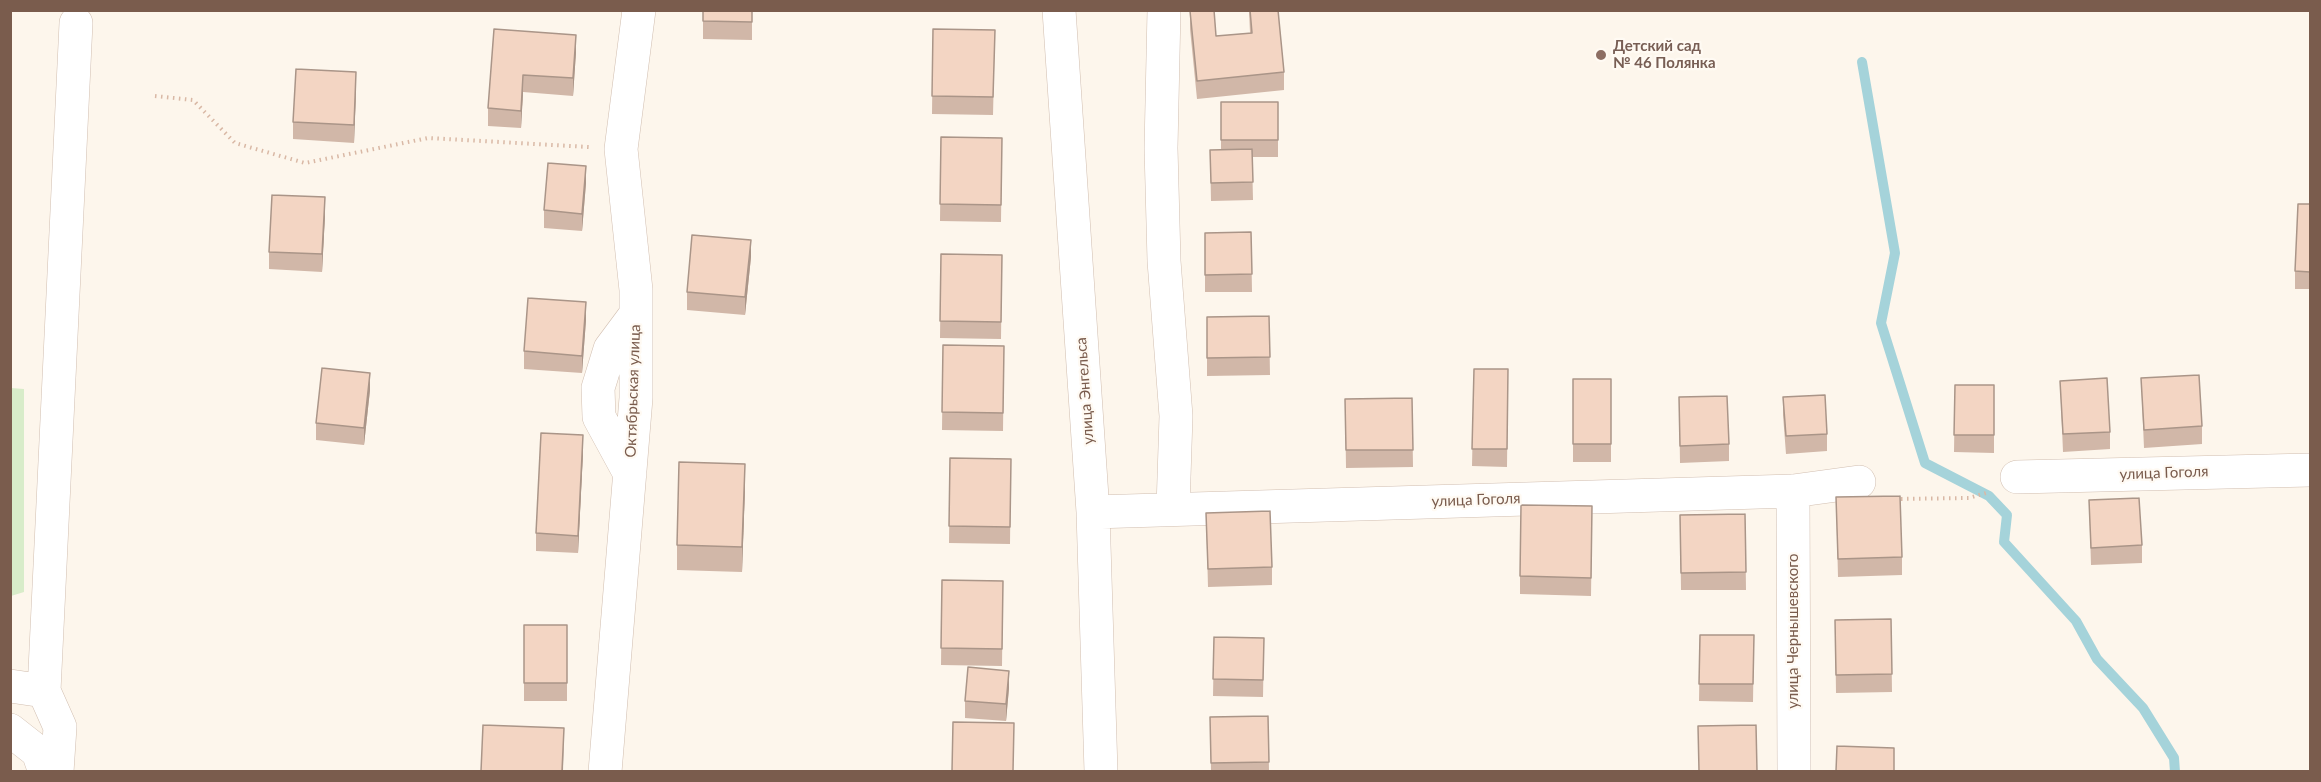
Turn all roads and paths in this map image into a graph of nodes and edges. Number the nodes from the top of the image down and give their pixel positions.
1 (639, 10) edge
2 (1059, 10) edge
3 (1164, 10) edge
4 (76, 22) dead end
5 (155, 96) dead end
6 (621, 149) junction
7 (2310, 470) edge
8 (1859, 482) joint
9 (2006, 484) joint
10 (1793, 491) junction
11 (1173, 508) junction
12 (1093, 512) junction
13 (10, 686) edge
14 (44, 691) junction
15 (10, 730) edge
16 (45, 771) edge
17 (57, 771) edge
18 (605, 771) edge
19 (1101, 771) edge
20 (1794, 771) edge

1 - 6 street, Октябрьская улица
2 - 12 street, улица Энгельса
3 - 11 street
4 - 14 street
5 - 6 path
6 - 18 street, Октябрьская улица
7 - 9 street, улица Гоголя
8 - 9 path
8 - 10 street, улица Гоголя
10 - 11 street, улица Гоголя
10 - 20 street, улица Чернышевского
11 - 12 street, улица Гоголя
12 - 19 street, улица Энгельса
13 - 14 street
14 - 17 street
15 - 16 street

